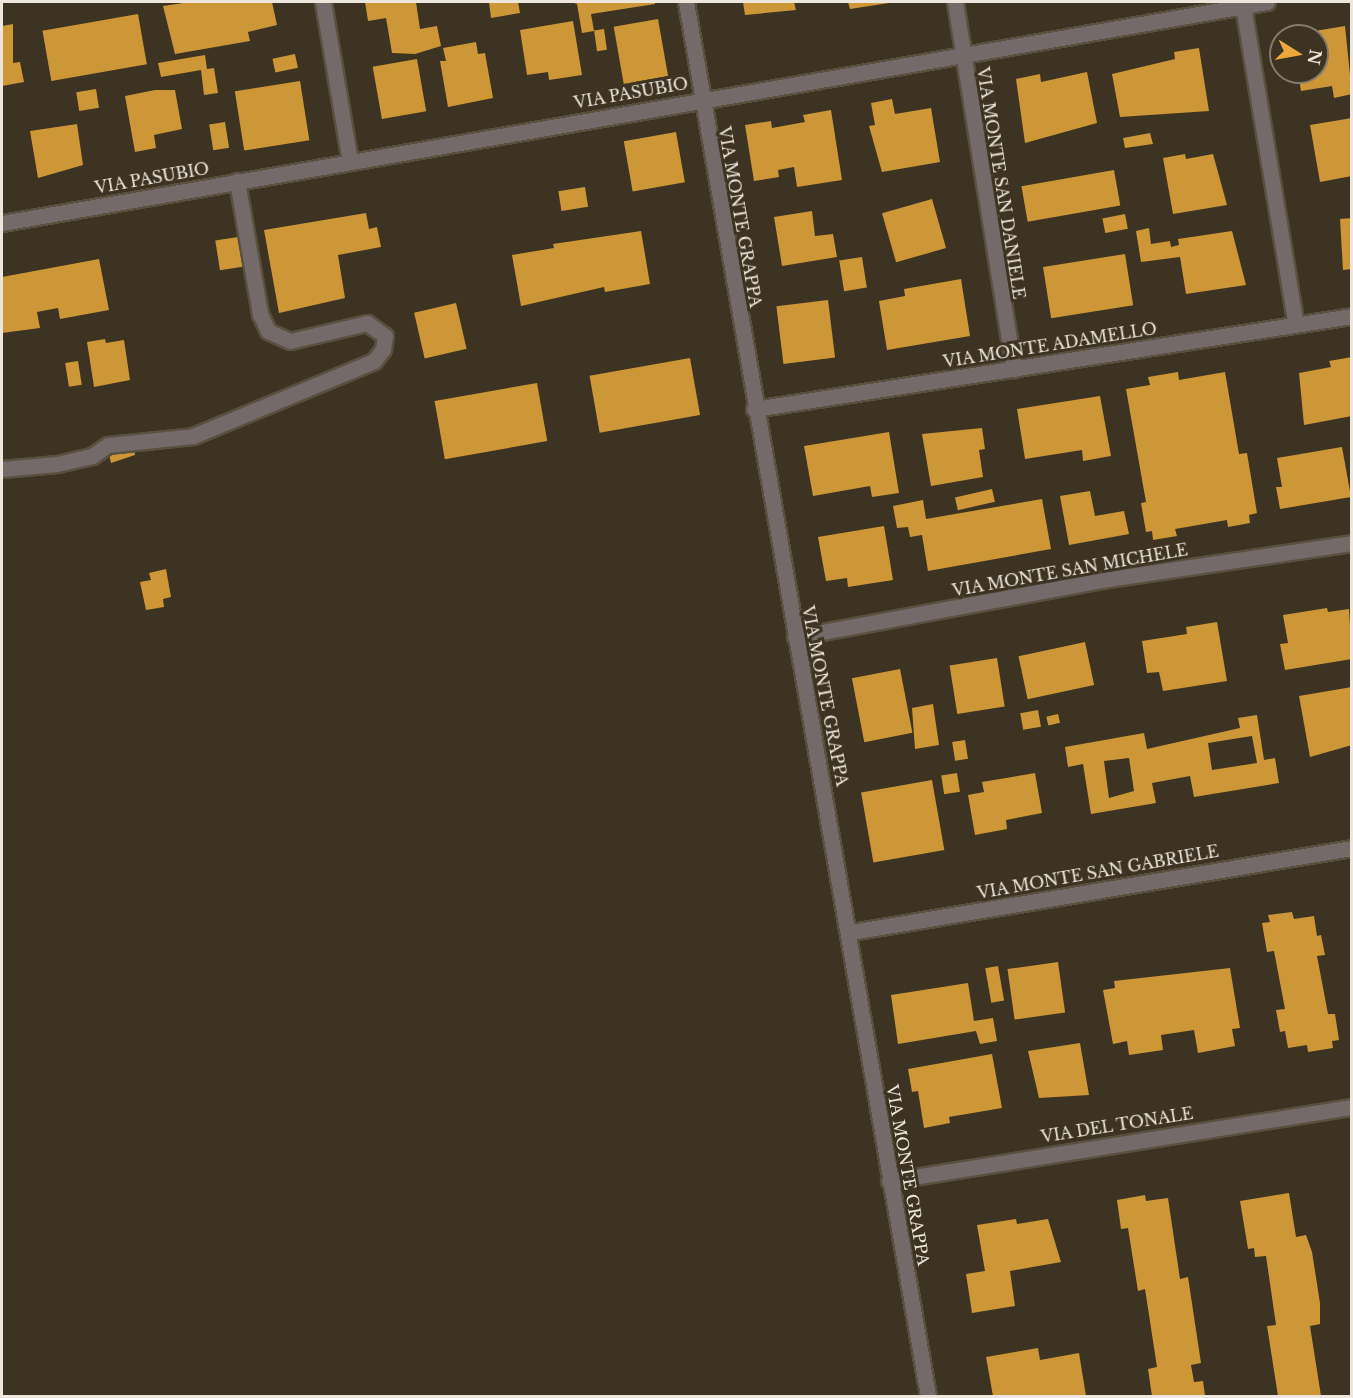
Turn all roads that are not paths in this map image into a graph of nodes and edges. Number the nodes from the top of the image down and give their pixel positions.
1 (323, 2) edge
2 (686, 2) edge
3 (955, 2) edge
4 (1267, 2) edge
5 (1244, 6) junction
6 (962, 55) junction
7 (702, 99) junction
8 (350, 162) junction
9 (237, 181) junction
10 (2, 223) edge
11 (1352, 316) edge
12 (1296, 325) junction
13 (1014, 369) junction
14 (754, 409) junction
15 (2, 469) edge
16 (1352, 543) edge
17 (795, 638) junction
18 (1352, 848) edge
19 (850, 932) junction
20 (1352, 1107) edge
21 (889, 1181) junction
22 (928, 1396) edge

1 - 8 street
2 - 7 street, VIA MONTE GRAPPA
3 - 6 street, VIA MONTE SAN DANIELE
4 - 5 street, VIA PASUBIO
5 - 6 street, VIA PASUBIO
5 - 12 street
6 - 7 street, VIA PASUBIO
6 - 13 street, VIA MONTE SAN DANIELE
7 - 8 street, VIA PASUBIO
7 - 14 street, VIA MONTE GRAPPA
8 - 9 street, VIA PASUBIO
9 - 10 street, VIA PASUBIO
9 - 15 street
11 - 12 street, VIA MONTE ADAMELLO
12 - 13 street, VIA MONTE ADAMELLO
13 - 14 street, VIA MONTE ADAMELLO
14 - 17 street, VIA MONTE GRAPPA
16 - 17 street, VIA MONTE SAN MICHELE
17 - 19 street, VIA MONTE GRAPPA
18 - 19 street, VIA MONTE SAN GABRIELE
19 - 21 street, VIA MONTE GRAPPA
20 - 21 street, VIA DEL TONALE
21 - 22 street, VIA MONTE GRAPPA

